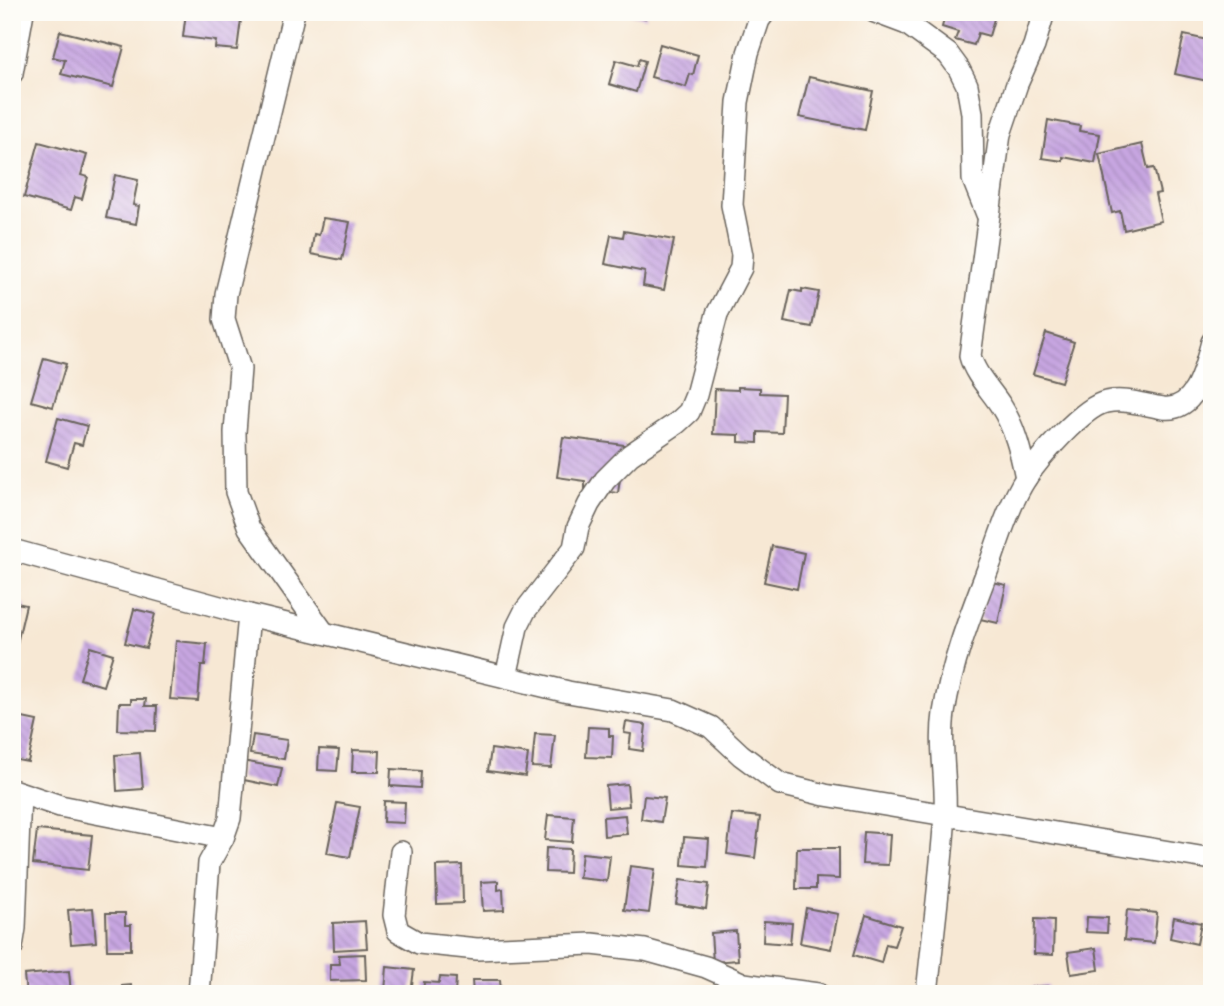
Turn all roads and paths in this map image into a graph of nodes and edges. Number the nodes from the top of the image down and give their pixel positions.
1 (23, 12) edge
2 (294, 12) edge
3 (765, 12) edge
4 (875, 12) edge
5 (1044, 12) edge
6 (12, 73) edge
7 (988, 220) junction
8 (1212, 342) edge
9 (1026, 478) junction
10 (12, 550) edge
11 (249, 615) junction
12 (324, 633) junction
13 (506, 677) junction
14 (16, 792) edge
15 (945, 815) junction
16 (223, 838) junction
17 (401, 852) dead end
18 (1212, 859) edge
19 (12, 947) edge
20 (199, 994) edge
21 (818, 994) edge
22 (927, 994) edge

1 - 6 street
2 - 12 street
3 - 13 street
4 - 7 street
5 - 7 street
7 - 9 street
8 - 9 street
9 - 15 street
10 - 11 street
11 - 12 street
11 - 16 street
12 - 13 street
13 - 15 street
14 - 16 street
14 - 19 street
15 - 18 street
15 - 22 street
16 - 20 street
17 - 21 street

